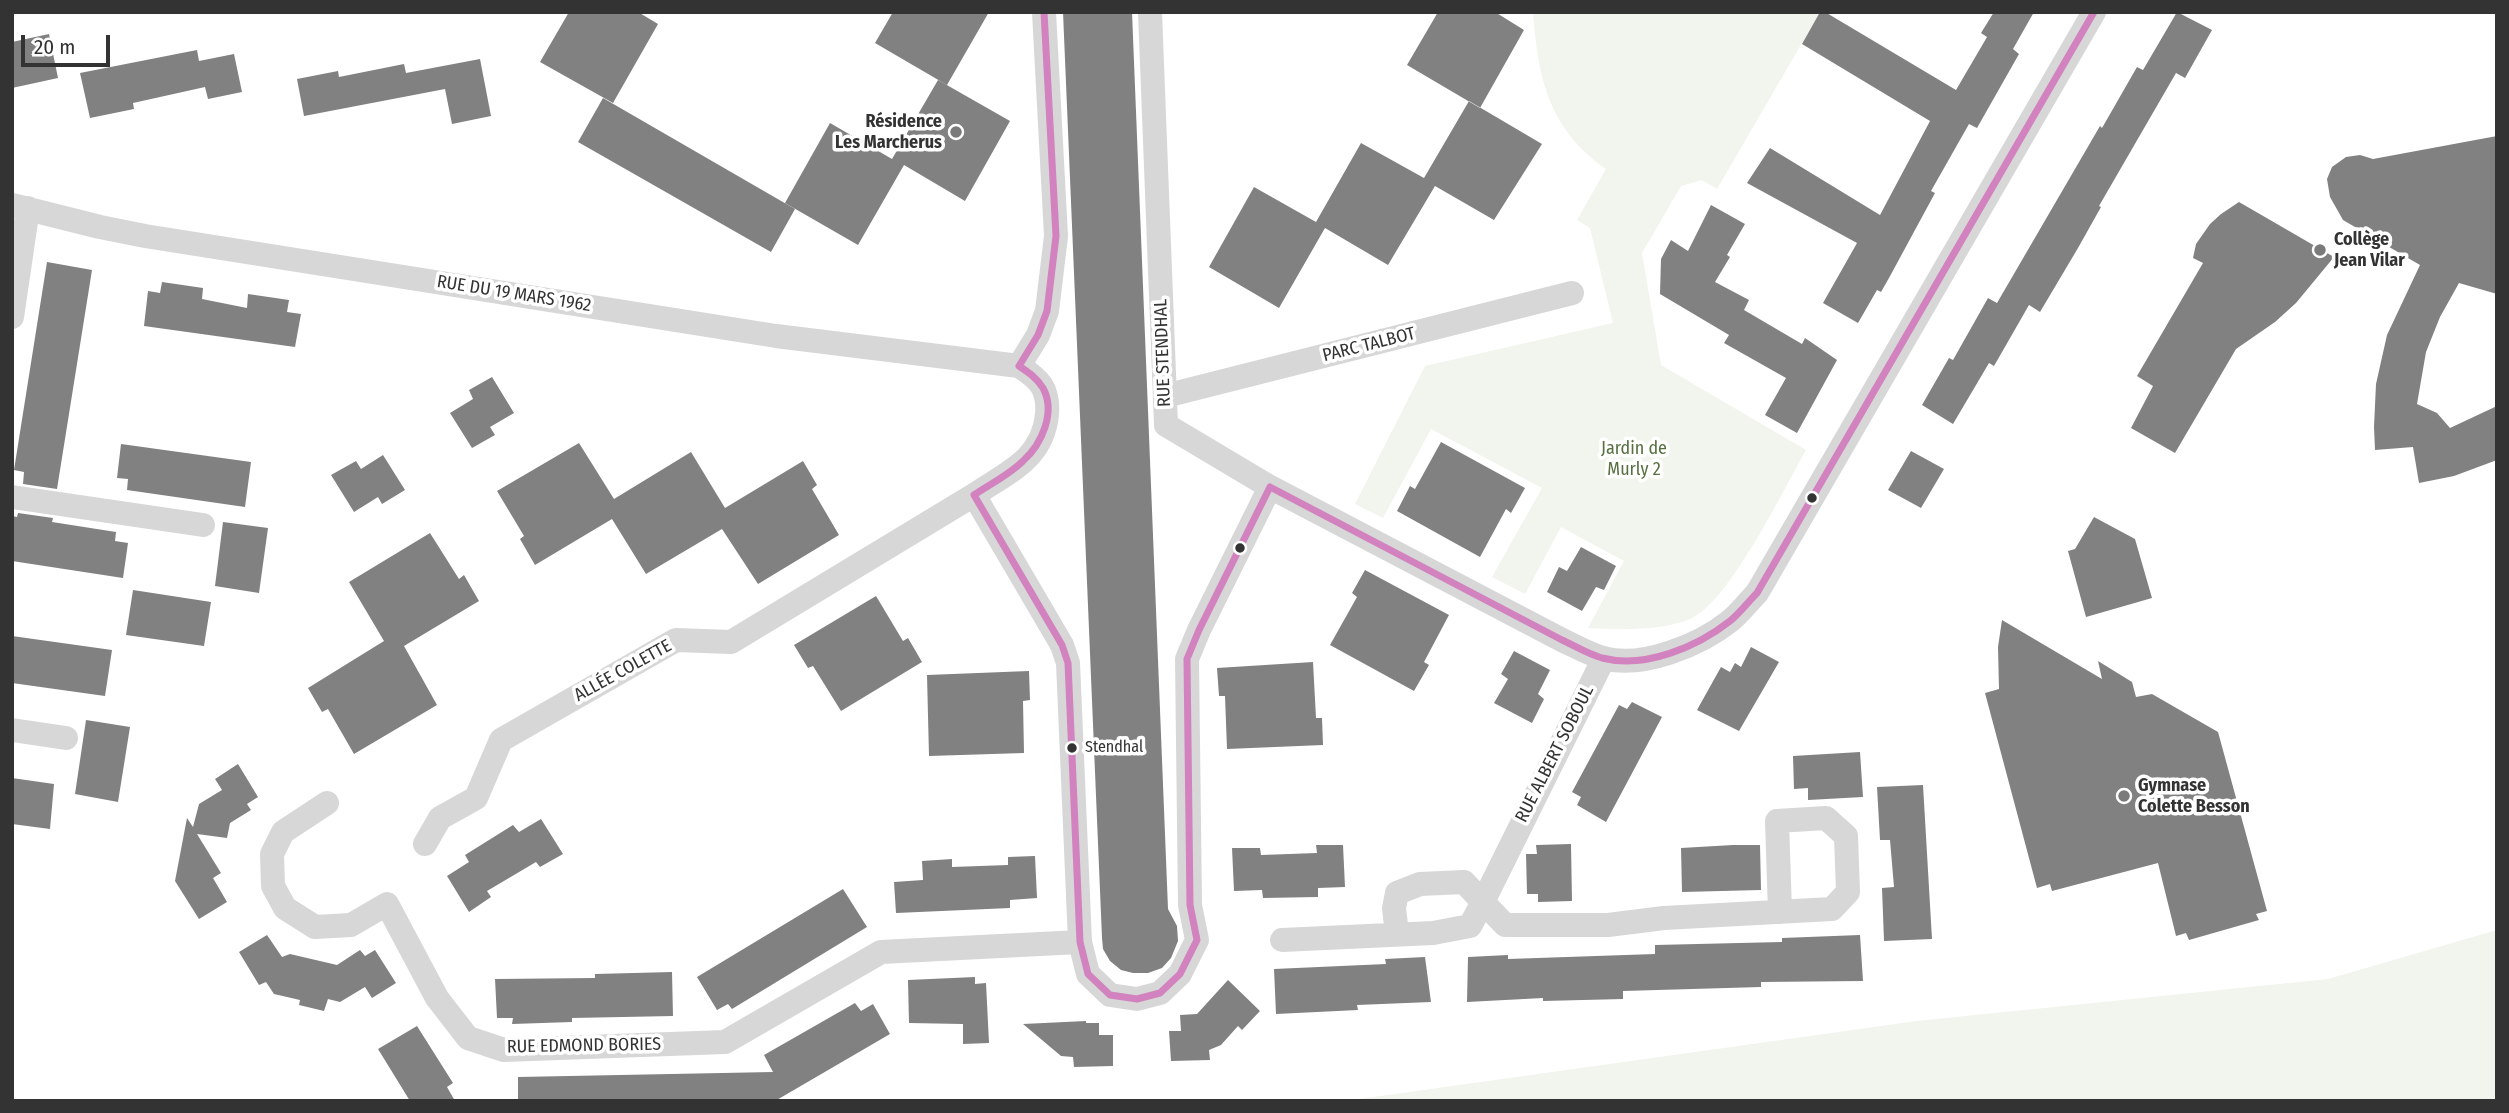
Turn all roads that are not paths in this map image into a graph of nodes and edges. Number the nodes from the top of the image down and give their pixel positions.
1 (1044, 12) edge
2 (1150, 12) edge
3 (2094, 12) edge
4 (20, 206) edge
5 (1572, 293) dead end
6 (12, 317) edge
7 (1020, 366) junction
8 (1165, 396) junction
9 (1270, 487) junction
10 (974, 495) junction
11 (12, 497) edge
12 (203, 525) dead end
13 (1604, 658) junction
14 (12, 730) edge
15 (66, 738) dead end
16 (327, 803) dead end
17 (425, 844) dead end
18 (1483, 902) junction
19 (1780, 912) dead end
20 (1397, 934) junction
21 (1282, 940) dead end
22 (1080, 942) junction

1 - 7 street
2 - 8 street, RUE STENDHAL
3 - 13 street
4 - 6 street
4 - 7 street, RUE DU 19 MARS 1962
5 - 8 street, PARC TALBOT
7 - 10 street
8 - 9 street, RUE STENDHAL
9 - 13 street
9 - 22 street
10 - 17 street, ALLÉE COLETTE
10 - 22 street
11 - 12 street
13 - 18 street, RUE ALBERT SOBOUL
14 - 15 street
16 - 22 street, RUE EDMOND BORIES
18 - 19 street
18 - 20 street, RUE ALBERT SOBOUL
18 - 20 street
20 - 21 street, RUE ALBERT SOBOUL

